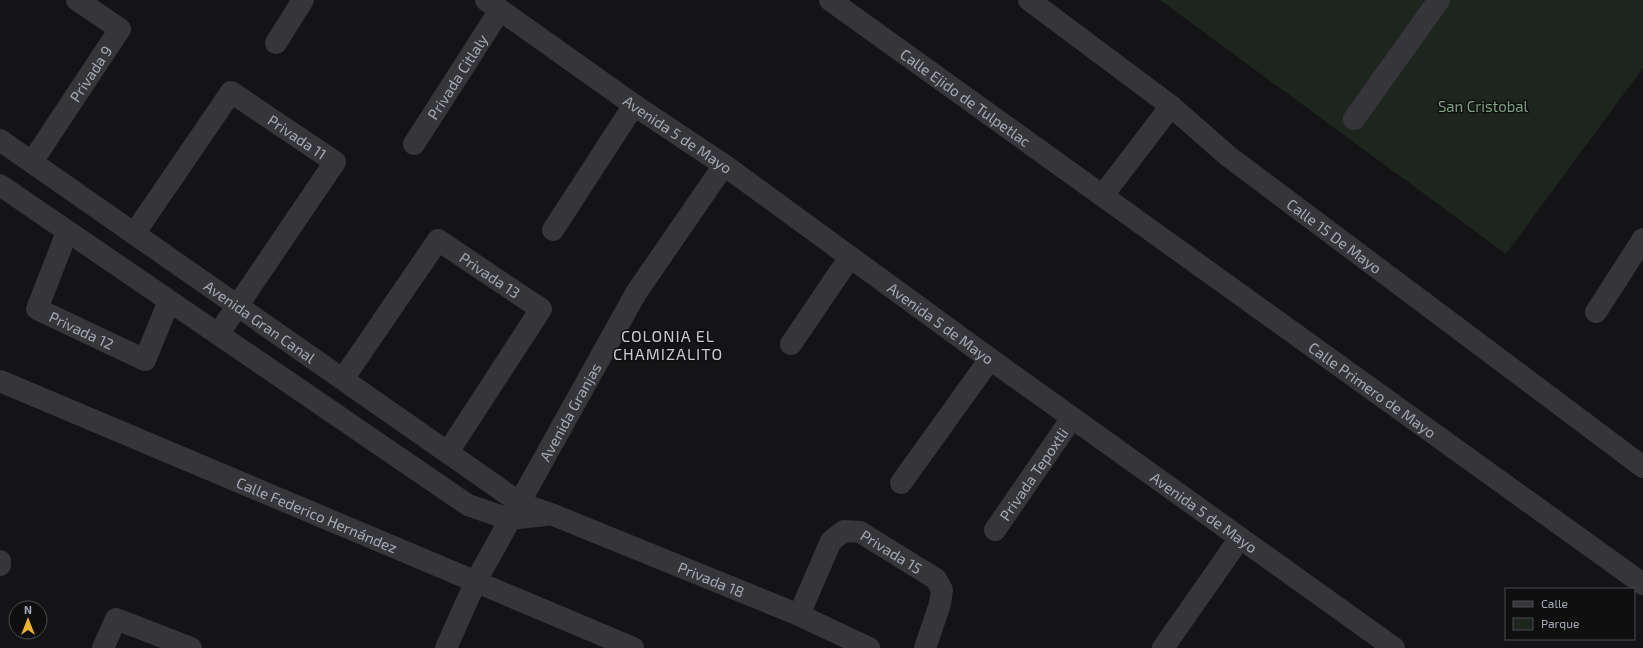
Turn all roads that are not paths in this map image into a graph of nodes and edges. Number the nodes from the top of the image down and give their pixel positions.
1 (77, 0) edge
2 (304, 0) edge
3 (830, 0) edge
4 (1029, 0) edge
5 (1439, 0) edge
6 (493, 5) edge
7 (276, 43) dead end
8 (634, 105) junction
9 (1171, 106) junction
10 (1354, 119) dead end
11 (0, 140) edge
12 (414, 144) dead end
13 (32, 162) junction
14 (724, 165) junction
15 (0, 185) edge
16 (1103, 195) junction
17 (553, 230) dead end
18 (67, 232) junction
19 (134, 234) junction
20 (1643, 239) edge
21 (850, 257) junction
22 (168, 301) junction
23 (238, 306) junction
24 (1596, 312) dead end
25 (219, 333) junction
26 (792, 344) dead end
27 (990, 359) junction
28 (343, 379) junction
29 (0, 381) edge
30 (1072, 418) junction
31 (448, 452) junction
32 (1643, 467) edge
33 (901, 483) dead end
34 (514, 511) junction
35 (995, 530) dead end
36 (1240, 538) junction
37 (0, 561) edge
38 (0, 565) edge
39 (476, 581) junction
40 (1643, 584) edge
41 (799, 615) junction
42 (102, 648) edge
43 (191, 648) edge
44 (446, 648) edge
45 (633, 648) edge
46 (869, 648) edge
47 (925, 648) edge
48 (1163, 648) edge
49 (1394, 648) edge

1 - 13 street, Privada 9
2 - 7 street
3 - 16 street, Calle Ejido de Tulpetlac
4 - 9 street, Calle 15 De Mayo
5 - 10 street
6 - 8 street, Avenida 5 de Mayo
6 - 12 street, Privada Citlaly
8 - 14 street, Avenida 5 de Mayo
8 - 17 street
9 - 16 street
9 - 32 street, Calle 15 De Mayo
11 - 13 street, Avenida Gran Canal
13 - 19 street, Avenida Gran Canal
14 - 21 street, Avenida 5 de Mayo
14 - 34 street, Avenida Granjas
15 - 18 street
16 - 40 street, Calle Primero de Mayo
18 - 22 street
18 - 22 street, Privada 12
19 - 23 street, Avenida Gran Canal
19 - 23 street, Privada 11
20 - 24 street
21 - 26 street
21 - 27 street, Avenida 5 de Mayo
22 - 25 street
23 - 25 street, Privada 11
23 - 28 street, Avenida Gran Canal
25 - 34 street
27 - 30 street, Avenida 5 de Mayo
27 - 33 street
28 - 31 street, Avenida Gran Canal
28 - 31 street, Privada 13
29 - 39 street, Calle Federico Hernández
30 - 35 street, Privada Tepoxtli
30 - 36 street, Avenida 5 de Mayo
31 - 34 street, Avenida Gran Canal
34 - 39 street, Avenida Granjas
34 - 41 street, Privada 18
36 - 48 street
36 - 49 street, Avenida 5 de Mayo
37 - 38 street
39 - 44 street, Avenida Granjas
39 - 45 street, Calle Federico Hernández
41 - 46 street, Privada 18
41 - 47 street, Privada 15
42 - 43 street

